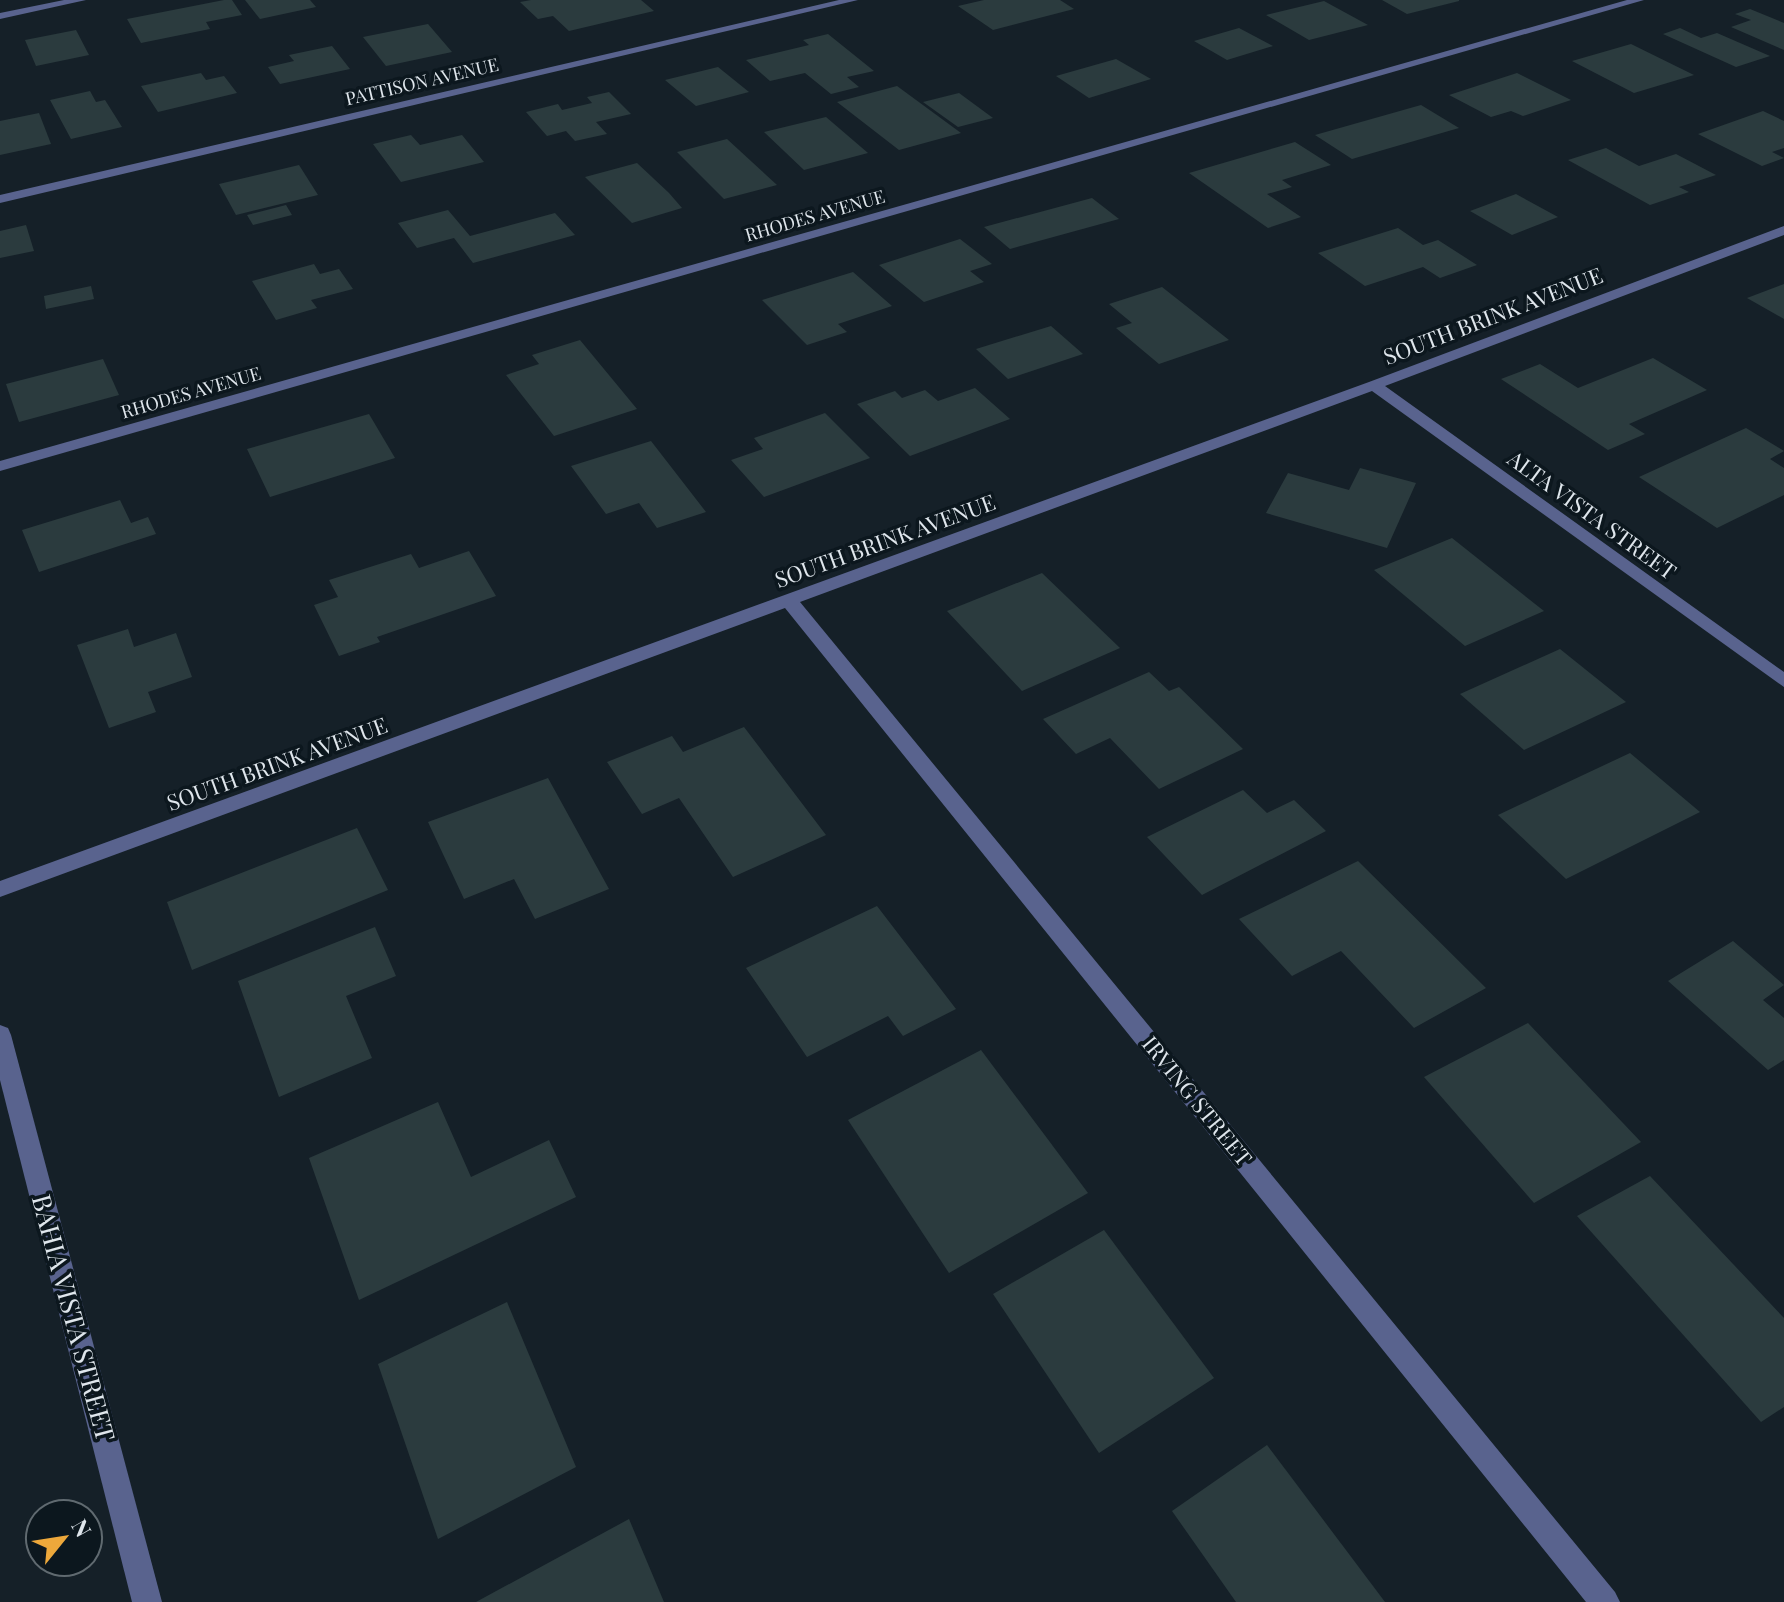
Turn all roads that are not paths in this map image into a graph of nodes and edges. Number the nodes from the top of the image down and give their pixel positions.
1 (81, 0) edge
2 (853, 0) edge
3 (1639, 0) edge
4 (0, 16) edge
5 (0, 199) edge
6 (1784, 230) edge
7 (1374, 385) junction
8 (0, 466) edge
9 (788, 600) junction
10 (1784, 681) edge
11 (0, 889) edge
12 (0, 1035) edge
13 (147, 1602) edge
14 (1605, 1602) edge

1 - 4 street
2 - 5 street, PATTISON AVENUE
3 - 8 street, RHODES AVENUE
6 - 7 street, SOUTH BRINK AVENUE
7 - 9 street, SOUTH BRINK AVENUE
7 - 10 street, ALTA VISTA STREET
9 - 11 street, SOUTH BRINK AVENUE
9 - 14 street, IRVING STREET
12 - 13 street, BAHIA VISTA STREET

